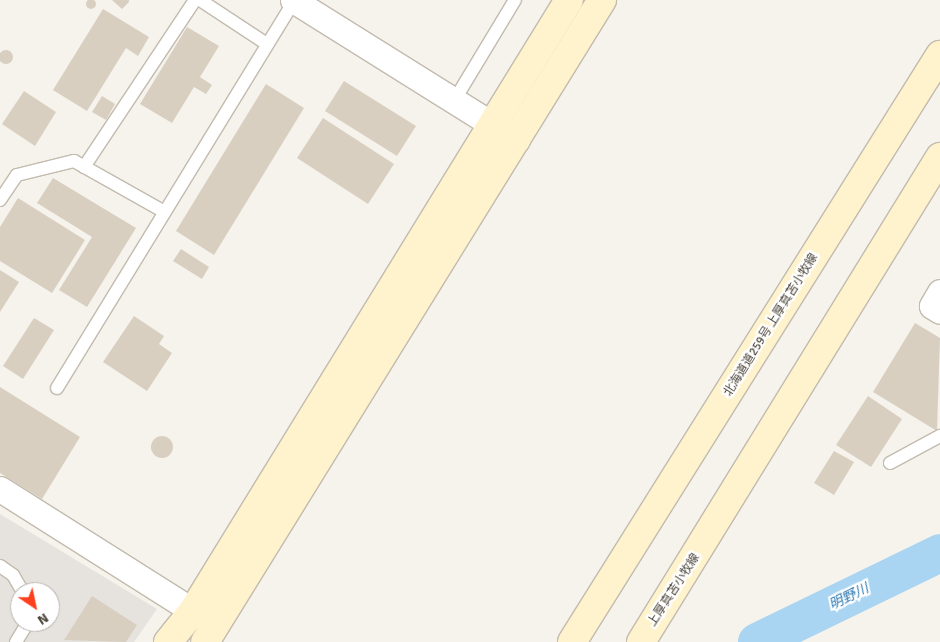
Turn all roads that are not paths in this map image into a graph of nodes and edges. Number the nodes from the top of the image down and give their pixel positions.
1 (195, 0) edge
2 (200, 0) edge
3 (294, 0) edge
4 (515, 0) edge
5 (569, 0) edge
6 (602, 0) edge
7 (267, 44) junction
8 (940, 54) edge
9 (454, 101) junction
10 (506, 132) junction
11 (940, 157) edge
12 (84, 167) junction
13 (0, 200) edge
14 (165, 212) junction
15 (940, 292) edge
16 (940, 311) edge
17 (57, 388) dead end
18 (940, 436) edge
19 (890, 463) dead end
20 (0, 489) edge
21 (0, 566) edge
22 (17, 582) edge
23 (193, 611) junction
24 (211, 634) edge
25 (168, 642) edge
26 (572, 642) edge
27 (641, 642) edge

1 - 12 lane
2 - 7 lane
3 - 7 lane
3 - 9 street
4 - 9 lane
5 - 10 street
6 - 10 street
7 - 14 lane
8 - 26 street, 北海道道259号 上厚真苫小牧線
9 - 10 street
10 - 23 street
10 - 24 street
11 - 27 street, 上厚真苫小牧線
12 - 13 lane
12 - 14 lane
14 - 17 lane
15 - 16 street
18 - 19 lane
20 - 23 street
21 - 22 lane
23 - 24 street
23 - 25 street

